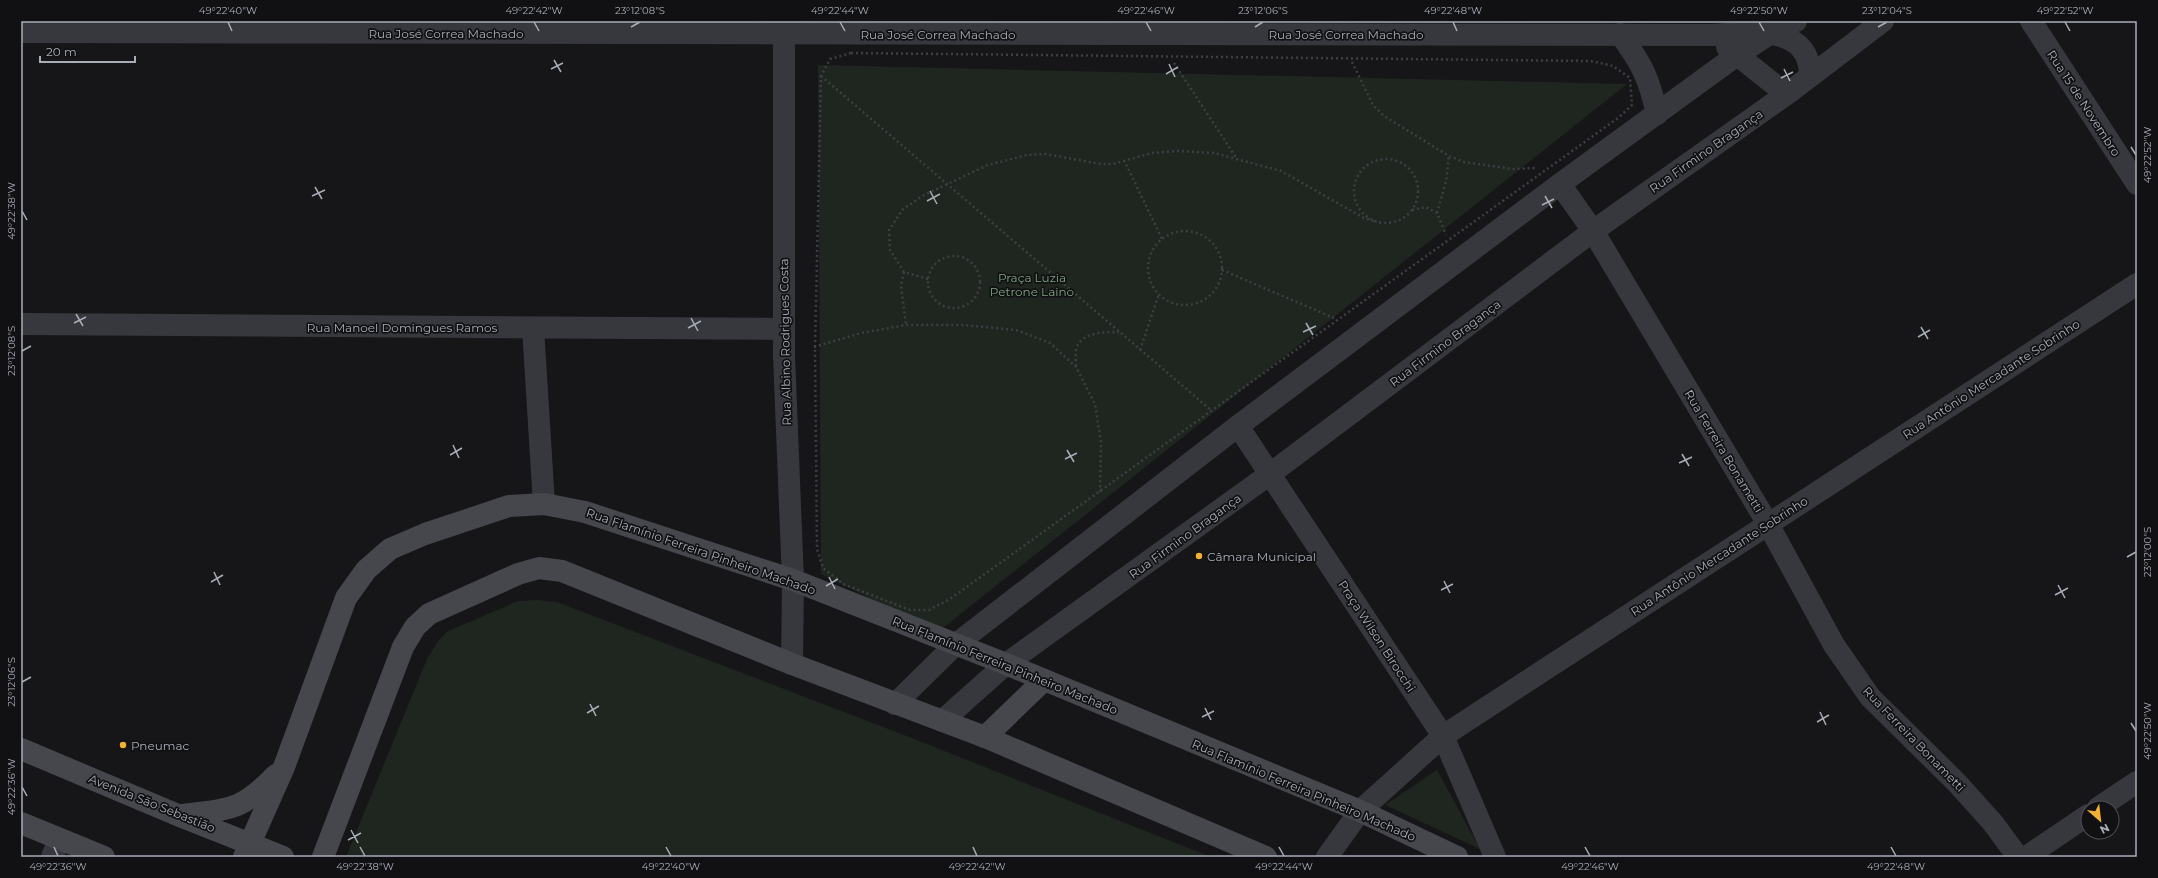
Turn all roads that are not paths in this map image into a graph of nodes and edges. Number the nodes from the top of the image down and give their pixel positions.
1 (1796, 21) edge
2 (1883, 21) edge
3 (2031, 21) edge
4 (784, 28) edge
5 (21, 32) edge
6 (1771, 33) junction
7 (1620, 34) junction
8 (1710, 35) junction
9 (1737, 55) junction
10 (1810, 76) junction
11 (1791, 91) junction
12 (1657, 114) junction
13 (1555, 176) junction
14 (2137, 184) edge
15 (1593, 231) junction
16 (2137, 284) edge
17 (21, 324) edge
18 (533, 328) junction
19 (784, 329) junction
20 (1238, 426) junction
21 (1270, 474) junction
22 (544, 504) junction
23 (1768, 524) junction
24 (793, 580) junction
25 (956, 645) junction
26 (792, 664) junction
27 (1006, 664) junction
28 (1044, 680) junction
29 (895, 704) junction
30 (942, 721) junction
31 (1443, 736) junction
32 (985, 738) junction
33 (21, 749) edge
34 (284, 768) junction
35 (2137, 782) edge
36 (2110, 800) edge
37 (1360, 811) junction
38 (180, 816) junction
39 (2080, 820) edge
40 (21, 823) edge
41 (56, 848) edge
42 (247, 850) edge
43 (104, 857) edge
44 (283, 857) edge
45 (323, 857) edge
46 (1266, 857) edge
47 (1327, 857) edge
48 (1457, 857) edge
49 (1495, 857) edge
50 (2018, 857) edge
51 (2026, 857) edge

1 - 6 street
2 - 10 street, Rua Firmino Bragança
3 - 14 street, Rua 15 de Novembro
4 - 5 street, Rua José Correa Machado
4 - 7 street, Rua José Correa Machado
4 - 19 street, Rua Albino Rodrigues Costa
6 - 8 street, Rua José Correa Machado
6 - 9 street
6 - 10 street
7 - 8 street, Rua José Correa Machado
7 - 12 street
8 - 9 street
9 - 11 street
9 - 12 street
10 - 11 street, Rua Firmino Bragança
11 - 15 street, Rua Firmino Bragança
12 - 13 street
13 - 15 street, Rua Ferreira Bonametti
13 - 20 street
15 - 21 street, Rua Firmino Bragança
15 - 23 street, Rua Ferreira Bonametti
16 - 23 street, Rua Antônio Mercadante Sobrinho
17 - 18 street, Rua Manoel Domingues Ramos
18 - 19 street, Rua Manoel Domingues Ramos
18 - 22 street
19 - 24 street, Rua Albino Rodrigues Costa
20 - 21 street, Praça Wilson Birocchi
20 - 25 street
21 - 27 street, Rua Firmino Bragança
21 - 31 street, Praça Wilson Birocchi
22 - 24 main road, Rua Flamínio Ferreira Pinheiro Machado
22 - 34 main road, Rua Flamínio Ferreira Pinheiro Machado
23 - 31 street, Rua Antônio Mercadante Sobrinho
23 - 50 street, Rua Ferreira Bonametti
24 - 25 main road, Rua Flamínio Ferreira Pinheiro Machado
24 - 26 street, Rua Albino Rodrigues Costa
25 - 27 main road, Rua Flamínio Ferreira Pinheiro Machado
25 - 29 street
26 - 29 main road
26 - 45 main road
27 - 28 main road, Rua Flamínio Ferreira Pinheiro Machado
27 - 30 street, Rua Firmino Bragança
28 - 32 main road
28 - 37 main road, Rua Flamínio Ferreira Pinheiro Machado
29 - 30 main road
30 - 32 main road
31 - 37 street, Rua Antônio Mercadante Sobrinho
31 - 49 street, Praça Wilson Birocchi
32 - 46 main road
33 - 38 main road, Avenida São Sebastião
34 - 38 main road
34 - 42 main road, Rua Flamínio Ferreira Pinheiro Machado
35 - 36 street
37 - 47 street, Rua Antônio Mercadante Sobrinho
37 - 48 main road, Rua Flamínio Ferreira Pinheiro Machado
38 - 42 main road, Avenida São Sebastião
39 - 51 street
40 - 41 main road
41 - 43 main road
42 - 44 main road, Avenida São Sebastião

